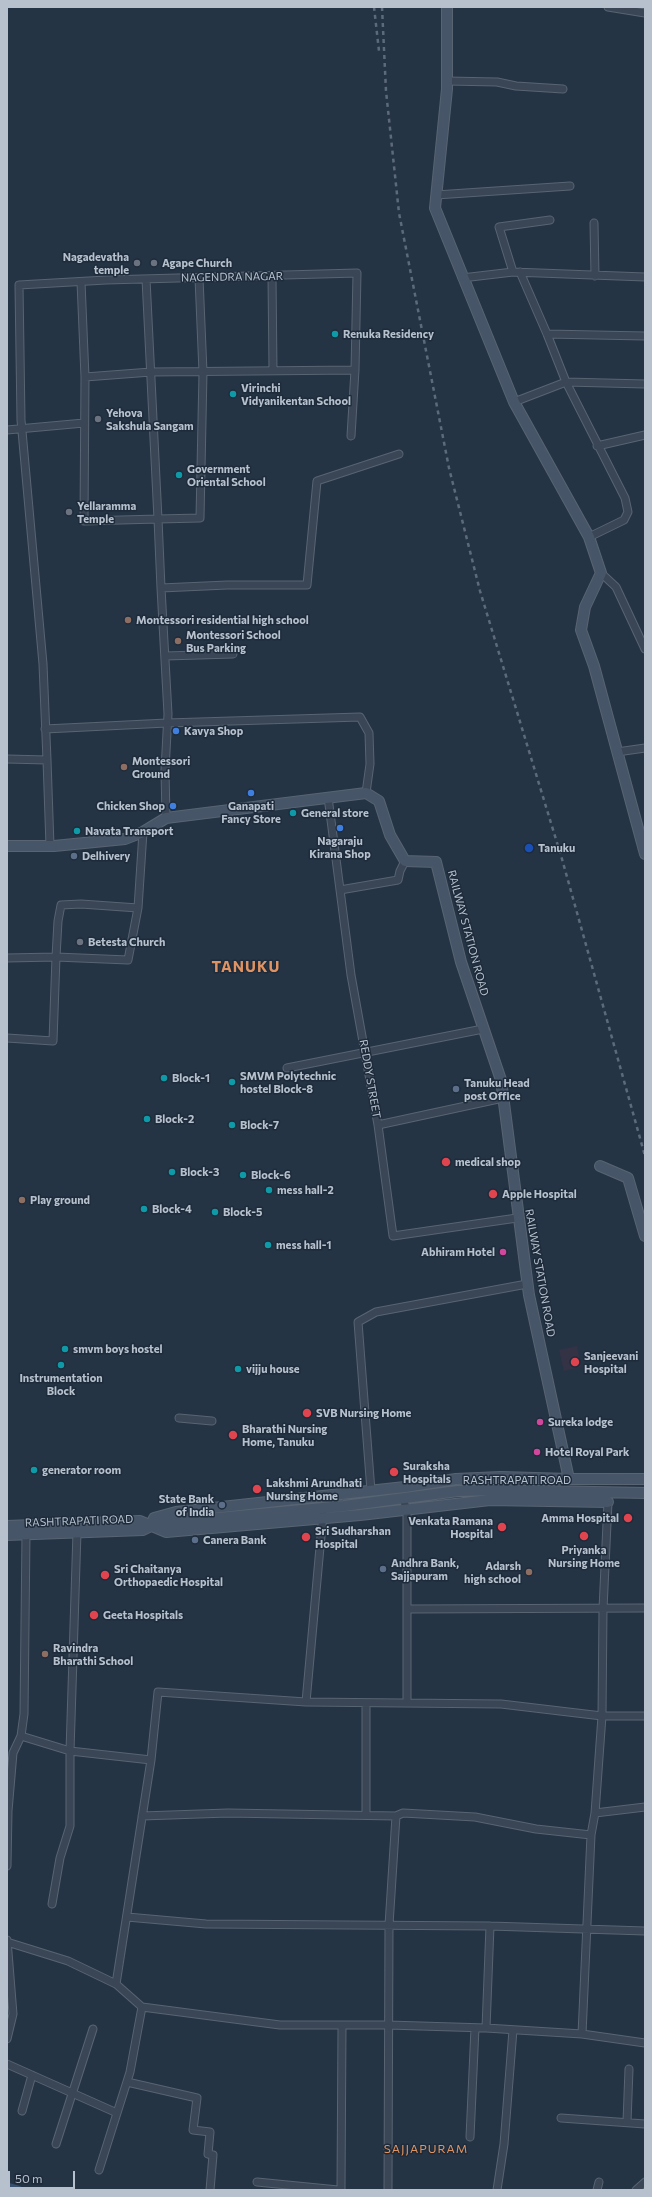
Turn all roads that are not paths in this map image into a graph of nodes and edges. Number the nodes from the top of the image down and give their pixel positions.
1 (447, 7) edge
2 (608, 7) edge
3 (645, 13) edge
4 (447, 81) junction
5 (563, 89) dead end
6 (570, 186) dead end
7 (436, 195) junction
8 (550, 220) dead end
9 (594, 222) dead end
10 (517, 272) junction
11 (272, 276) junction
12 (595, 276) junction
13 (645, 277) edge
14 (199, 278) junction
15 (462, 278) junction
16 (146, 279) junction
17 (82, 282) junction
18 (547, 334) junction
19 (645, 336) edge
20 (355, 370) junction
21 (273, 371) junction
22 (151, 372) junction
23 (203, 372) junction
24 (85, 377) junction
25 (566, 382) junction
26 (645, 384) edge
27 (514, 402) junction
28 (84, 423) junction
29 (21, 429) junction
30 (7, 430) edge
31 (645, 435) edge
32 (351, 436) dead end
33 (597, 446) junction
34 (399, 454) dead end
35 (158, 519) junction
36 (589, 537) junction
37 (601, 573) junction
38 (162, 588) junction
39 (645, 650) edge
40 (232, 654) dead end
41 (165, 656) junction
42 (167, 723) junction
43 (46, 729) junction
44 (645, 748) edge
45 (617, 752) junction
46 (7, 759) edge
47 (47, 760) junction
48 (366, 792) junction
49 (328, 797) junction
50 (166, 818) junction
51 (143, 832) junction
52 (7, 846) edge
53 (50, 846) junction
54 (645, 854) edge
55 (405, 861) junction
56 (340, 890) junction
57 (138, 908) junction
58 (56, 957) junction
59 (7, 958) edge
60 (483, 1029) junction
61 (7, 1038) edge
62 (365, 1053) junction
63 (287, 1068) dead end
64 (503, 1098) junction
65 (378, 1125) junction
66 (600, 1166) dead end
67 (517, 1218) junction
68 (645, 1236) edge
69 (527, 1284) junction
70 (179, 1418) dead end
71 (212, 1421) dead end
72 (569, 1479) junction
73 (645, 1479) edge
74 (371, 1491) junction
75 (645, 1493) edge
76 (403, 1499) junction
77 (608, 1502) joint
78 (323, 1508) junction
79 (407, 1510) junction
80 (322, 1518) junction
81 (7, 1526) edge
82 (151, 1526) junction
83 (77, 1532) junction
84 (26, 1534) junction
85 (7, 1535) edge
86 (645, 1608) edge
87 (408, 1609) junction
88 (603, 1609) junction
89 (306, 1702) junction
90 (407, 1703) junction
91 (366, 1704) junction
92 (602, 1716) junction
93 (645, 1716) edge
94 (21, 1736) junction
95 (70, 1751) junction
96 (151, 1760) junction
97 (645, 1807) edge
98 (8, 1811) edge
99 (595, 1813) junction
100 (366, 1814) junction
101 (142, 1816) junction
102 (396, 1816) junction
103 (591, 1834) junction
104 (8, 1851) edge
105 (7, 1866) edge
106 (52, 1904) dead end
107 (127, 1917) junction
108 (390, 1925) junction
109 (490, 1926) junction
110 (586, 1928) junction
111 (645, 1930) edge
112 (7, 1941) edge
113 (116, 1984) junction
114 (142, 2007) junction
115 (10, 2014) edge
116 (388, 2025) junction
117 (342, 2026) junction
118 (475, 2028) junction
119 (486, 2028) junction
120 (93, 2029) dead end
121 (513, 2030) junction
122 (582, 2034) junction
123 (7, 2039) edge
124 (645, 2043) edge
125 (7, 2064) edge
126 (629, 2069) dead end
127 (32, 2075) junction
128 (127, 2082) junction
129 (72, 2093) junction
130 (22, 2111) dead end
131 (117, 2113) junction
132 (561, 2118) dead end
133 (626, 2122) junction
134 (645, 2124) edge
135 (470, 2137) dead end
136 (56, 2144) dead end
137 (99, 2170) dead end
138 (257, 2182) dead end
139 (599, 2182) dead end
140 (645, 2182) edge
141 (210, 2190) edge
142 (334, 2190) edge
143 (338, 2190) edge
144 (341, 2190) edge
145 (388, 2190) edge
146 (497, 2190) edge
147 (597, 2190) edge
148 (636, 2190) edge

1 - 4 street
2 - 3 street
4 - 5 street
4 - 7 street
6 - 7 street
7 - 15 street
8 - 10 street
9 - 12 street
10 - 12 street
10 - 15 street
10 - 18 street
11 - 14 street, NAGENDRA NAGAR
11 - 20 street, NAGENDRA NAGAR
11 - 21 street
12 - 13 street
14 - 16 street, NAGENDRA NAGAR
14 - 23 street
15 - 27 street
16 - 17 street, NAGENDRA NAGAR
16 - 22 street
17 - 24 street
17 - 29 street, NAGENDRA NAGAR
18 - 19 street
18 - 25 street
20 - 21 street
20 - 32 street
21 - 23 street
22 - 23 street
22 - 24 street
22 - 35 street
23 - 35 street
24 - 28 street
25 - 26 street
25 - 27 street
25 - 33 street
27 - 36 street
28 - 29 street
28 - 35 street
29 - 30 street
29 - 43 street
31 - 33 street
33 - 36 street
34 - 38 street
35 - 38 street
36 - 37 street
37 - 39 street
37 - 45 street
38 - 41 street
40 - 41 street
41 - 42 street
42 - 43 street
42 - 48 street
42 - 50 street
43 - 47 street
44 - 45 street
45 - 54 street
46 - 47 street
47 - 53 street
48 - 49 street
48 - 55 street
49 - 50 street
49 - 56 street, REDDY STREET
50 - 51 street
51 - 53 street
51 - 57 street
52 - 53 street
55 - 56 street
55 - 60 street, RAILWAY STATION ROAD
56 - 62 street, REDDY STREET
57 - 58 street
57 - 58 street
58 - 59 street
58 - 61 street
60 - 62 street
60 - 64 street, RAILWAY STATION ROAD
62 - 63 street
62 - 65 street, REDDY STREET
64 - 65 street
64 - 67 street, RAILWAY STATION ROAD
65 - 67 street, REDDY STREET
66 - 68 street
67 - 69 street, RAILWAY STATION ROAD
69 - 72 street, RAILWAY STATION ROAD
69 - 74 street
70 - 71 street
72 - 73 street
72 - 74 street
74 - 82 street
75 - 76 street, RASHTRAPATI ROAD
76 - 78 street, RASHTRAPATI ROAD
76 - 79 street
77 - 79 street
77 - 88 street
78 - 80 street
78 - 82 street, RASHTRAPATI ROAD
79 - 80 street
79 - 87 street
80 - 82 street
80 - 89 street
81 - 82 street, RASHTRAPATI ROAD
82 - 83 street, RASHTRAPATI ROAD
83 - 84 street, RASHTRAPATI ROAD
83 - 95 street
84 - 85 street, RASHTRAPATI ROAD
84 - 94 street
86 - 88 street
87 - 88 street
87 - 90 street
88 - 92 street
89 - 91 street
89 - 96 street
90 - 91 street
90 - 92 street
91 - 100 street
92 - 93 street
92 - 99 street
94 - 95 street
94 - 98 street
95 - 96 street
95 - 106 street
96 - 101 street
97 - 99 street
98 - 104 street
99 - 103 street
100 - 101 street
100 - 102 street
101 - 107 street
102 - 103 street
102 - 108 street
103 - 110 street
104 - 105 street
107 - 108 street
107 - 113 street
108 - 109 street
108 - 116 street
109 - 110 street
109 - 119 street
110 - 111 street
110 - 122 street
112 - 113 street
112 - 115 street
113 - 114 street
114 - 117 street
114 - 128 street
115 - 123 street
116 - 117 street
116 - 118 street
116 - 145 street
117 - 144 street
118 - 119 street
118 - 135 street
119 - 121 street
120 - 129 street
121 - 122 street
121 - 146 street
122 - 124 street
125 - 127 street
126 - 133 street
127 - 129 street
127 - 130 street
128 - 131 street
128 - 141 street
129 - 131 street
129 - 136 street
131 - 137 street
132 - 133 street
133 - 134 street
138 - 142 street
139 - 147 street
140 - 148 street
142 - 143 street

